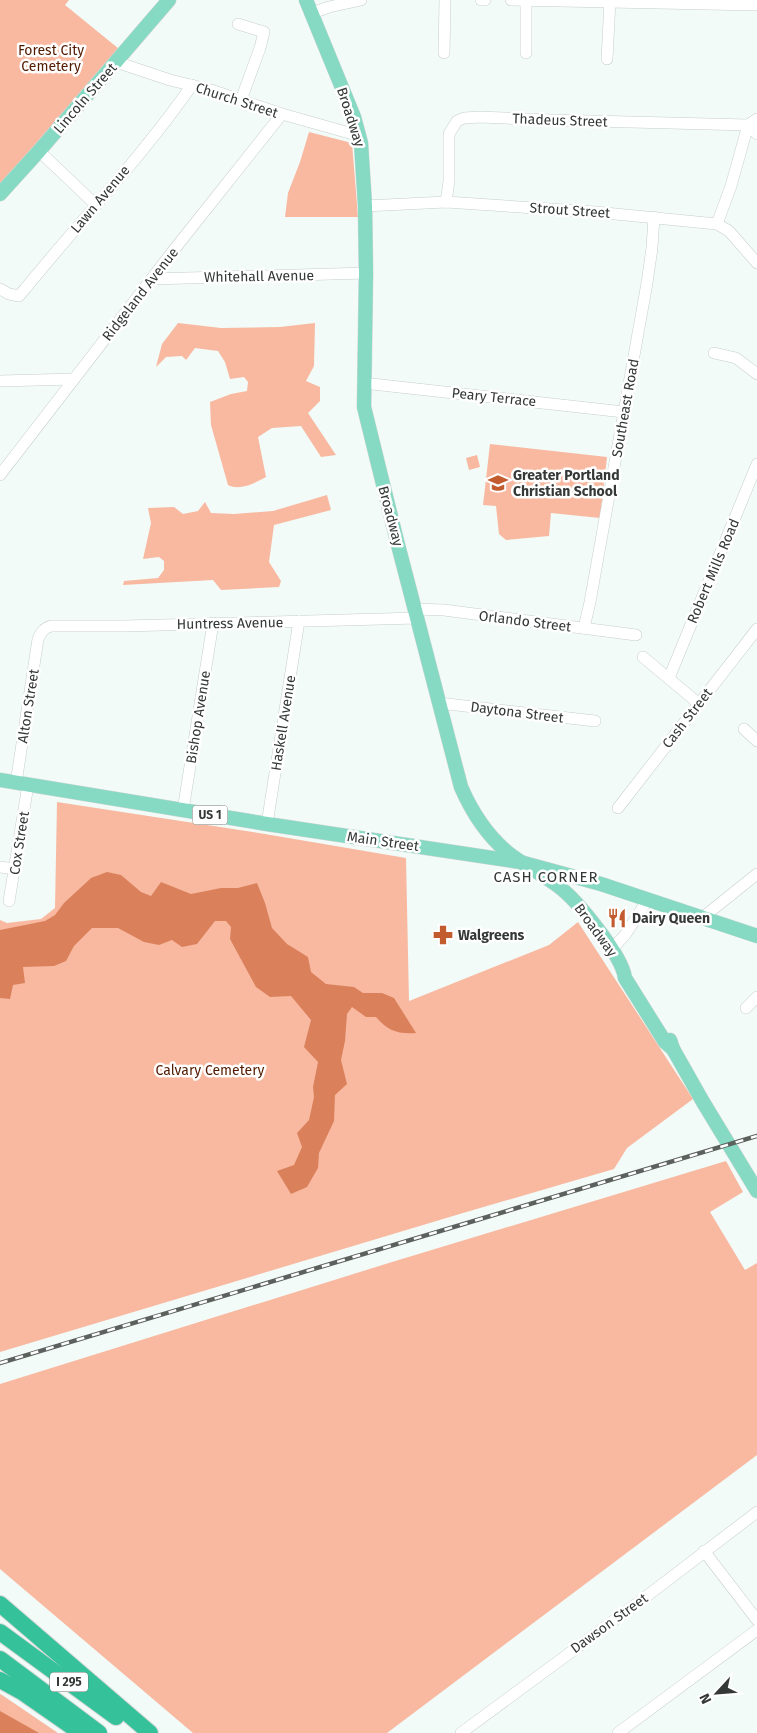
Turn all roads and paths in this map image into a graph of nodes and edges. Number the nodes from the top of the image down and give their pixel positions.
1 (168, 0) edge
2 (361, 0) edge
3 (445, 0) edge
4 (481, 0) edge
5 (484, 0) edge
6 (511, 0) edge
7 (526, 0) edge
8 (610, 2) junction
9 (757, 5) edge
10 (309, 6) edge
11 (238, 24) dead end
12 (444, 53) dead end
13 (526, 53) dead end
14 (608, 59) dead end
15 (116, 62) junction
16 (192, 85) junction
17 (241, 100) junction
18 (282, 114) junction
19 (752, 122) edge
20 (757, 134) edge
21 (360, 136) junction
22 (39, 152) junction
23 (0, 194) edge
24 (446, 202) junction
25 (96, 206) junction
26 (365, 206) junction
27 (654, 217) junction
28 (717, 224) junction
29 (757, 263) edge
30 (366, 273) junction
31 (152, 279) junction
32 (0, 289) edge
33 (714, 353) dead end
34 (757, 374) edge
35 (74, 379) junction
36 (0, 381) edge
37 (363, 383) junction
38 (624, 412) junction
39 (757, 464) edge
40 (0, 475) edge
41 (755, 478) edge
42 (416, 614) junction
43 (299, 621) junction
44 (213, 623) junction
45 (584, 628) junction
46 (757, 629) edge
47 (43, 630) joint
48 (636, 635) dead end
49 (643, 657) dead end
50 (669, 678) junction
51 (439, 703) junction
52 (698, 703) junction
53 (595, 721) dead end
54 (744, 729) dead end
55 (757, 740) edge
56 (10, 782) edge
57 (618, 808) dead end
58 (183, 810) junction
59 (267, 824) junction
60 (520, 862) junction
61 (0, 867) edge
62 (15, 869) junction
63 (757, 874) edge
64 (9, 901) dead end
65 (647, 901) junction
66 (702, 918) junction
67 (757, 936) edge
68 (611, 950) junction
69 (757, 998) edge
70 (746, 1008) dead end
71 (757, 1191) edge
72 (757, 1512) edge
73 (704, 1551) junction
74 (0, 1604) edge
75 (757, 1620) edge
76 (757, 1630) edge
77 (0, 1632) edge
78 (0, 1659) edge
79 (0, 1680) edge
80 (80, 1733) edge
81 (99, 1733) edge
82 (138, 1733) edge
83 (150, 1733) edge
84 (461, 1733) edge
85 (618, 1733) edge

1 - 15 main road, Lincoln Street
2 - 10 street
3 - 12 street
4 - 5 street
6 - 7 street
7 - 8 street
7 - 13 street
8 - 9 street
8 - 14 street
10 - 21 main road, Broadway
11 - 17 street
15 - 16 street, Church Street
15 - 22 main road, Lincoln Street
16 - 17 street, Church Street
16 - 25 street, Lawn Avenue
17 - 18 street, Church Street
18 - 21 street, Church Street
18 - 31 street, Ridgeland Avenue
19 - 20 street
19 - 24 street, Thadeus Street
19 - 28 street
21 - 26 main road, Broadway
22 - 23 main road, Lincoln Street
22 - 25 street
24 - 26 street, Strout Street
24 - 27 street, Strout Street
25 - 32 street, Lawn Avenue
26 - 30 main road, Broadway
27 - 28 street, Strout Street
27 - 38 street, Southeast Road
28 - 29 street
30 - 31 street, Whitehall Avenue
30 - 37 main road, Broadway
31 - 35 street, Ridgeland Avenue
33 - 34 street
35 - 36 street
35 - 40 street, Ridgeland Avenue
37 - 38 street, Peary Terrace
37 - 42 main road, Broadway
38 - 45 street, Southeast Road
39 - 41 street, Robert Mills Road
41 - 50 street, Robert Mills Road
42 - 43 street, Huntress Avenue
42 - 45 street, Orlando Street
42 - 51 main road, Broadway
43 - 44 street, Huntress Avenue
43 - 59 street, Haskell Avenue
44 - 47 street, Huntress Avenue
44 - 58 street, Bishop Avenue
45 - 48 street, Orlando Street
46 - 52 street, Cash Street
47 - 56 street, Alton Street
49 - 50 street
50 - 52 street
51 - 53 street, Daytona Street
51 - 60 main road, Broadway
52 - 57 street, Cash Street
54 - 55 street
56 - 58 main road, Main Street / US 1
56 - 62 street, Cox Street
58 - 59 main road, Main Street / US 1
59 - 60 main road, Main Street / US 1
60 - 65 main road, Main Street / US 1
60 - 68 main road, Broadway
61 - 62 street
62 - 64 street, Cox Street
63 - 66 street
65 - 66 main road, Main Street / US 1
65 - 68 street
66 - 67 main road, Main Street / US 1
68 - 71 main road, Broadway
69 - 70 street
72 - 73 street, Dawson Street
73 - 75 street
73 - 84 street, Dawson Street
74 - 83 highway
76 - 85 street
77 - 82 highway, I 295
78 - 81 highway, I 295
79 - 80 highway

